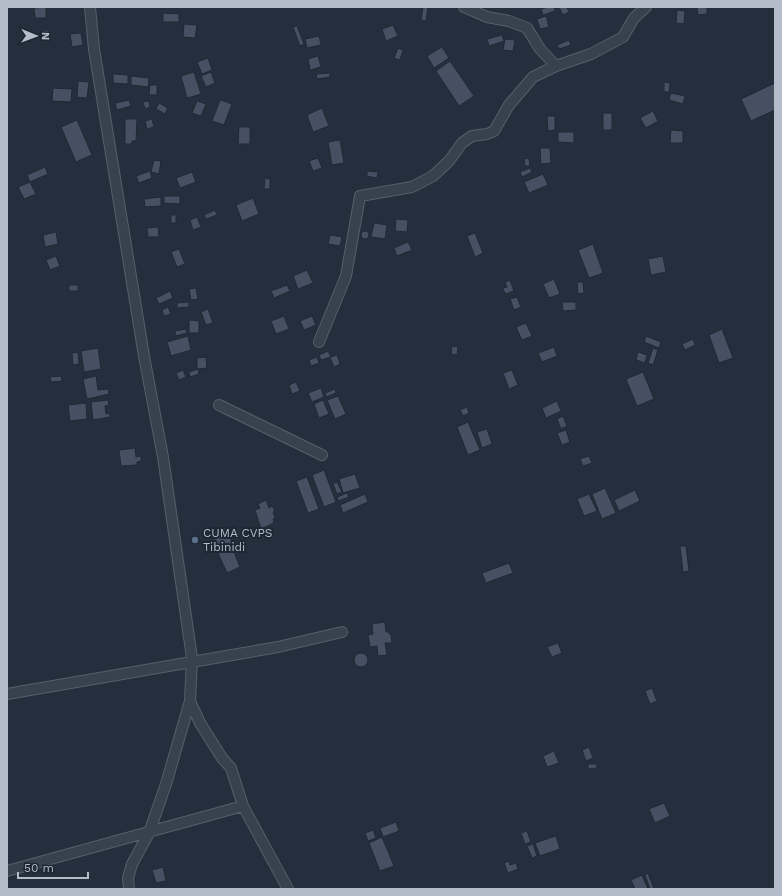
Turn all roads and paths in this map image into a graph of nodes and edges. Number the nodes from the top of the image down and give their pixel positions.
1 (90, 7) edge
2 (464, 7) edge
3 (646, 7) edge
4 (556, 66) junction
5 (318, 342) dead end
6 (219, 405) dead end
7 (322, 455) dead end
8 (342, 632) dead end
9 (192, 662) junction
10 (7, 694) edge
11 (190, 701) junction
12 (243, 806) junction
13 (149, 833) junction
14 (7, 872) edge
15 (129, 889) edge
16 (288, 889) edge

1 - 9 street
2 - 4 street
3 - 4 street
4 - 5 street
6 - 7 street
8 - 9 street
9 - 10 street
9 - 11 street
11 - 12 street
11 - 13 street
12 - 13 street
12 - 16 street
13 - 14 street
13 - 15 street

